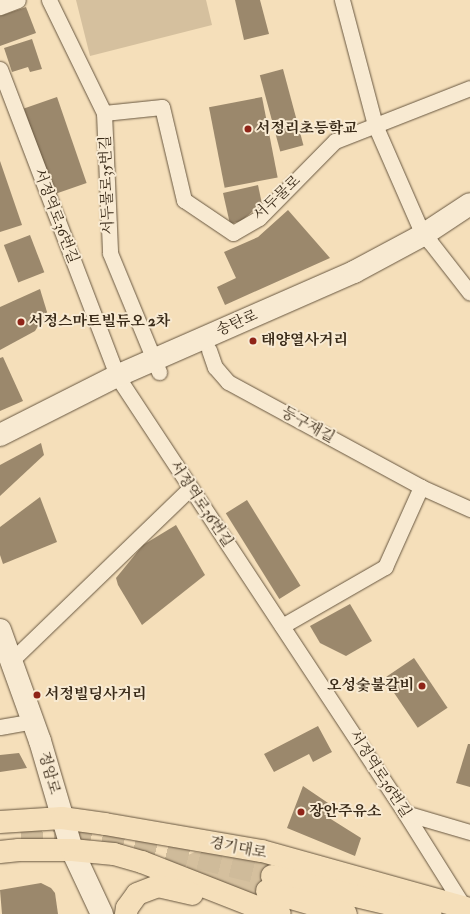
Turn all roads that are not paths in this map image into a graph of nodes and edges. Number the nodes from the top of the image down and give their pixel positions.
1 (18, 0) edge
2 (49, 0) edge
3 (342, 0) edge
4 (0, 7) edge
5 (0, 69) edge
6 (470, 88) edge
7 (104, 113) junction
8 (375, 126) junction
9 (470, 204) edge
10 (470, 220) edge
11 (427, 239) junction
12 (470, 293) edge
13 (209, 350) junction
14 (156, 366) junction
15 (121, 381) junction
16 (0, 435) edge
17 (0, 449) edge
18 (420, 487) junction
19 (190, 488) junction
20 (470, 509) edge
21 (282, 626) junction
22 (0, 630) edge
23 (11, 661) junction
24 (33, 721) junction
25 (0, 727) edge
26 (405, 813) junction
27 (62, 818) junction
28 (0, 822) edge
29 (470, 832) edge
30 (72, 850) junction
31 (0, 852) edge
32 (272, 898) edge
33 (467, 908) edge
34 (102, 914) edge
35 (126, 914) edge
36 (346, 914) edge
37 (431, 914) edge

1 - 4 street
2 - 7 street, 서두물로35번길
3 - 8 street
5 - 15 street, 서정역로36번길
6 - 8 street, 서두물로
7 - 8 street, 서두물로
7 - 14 street, 서두물로35번길
8 - 11 street
9 - 11 main road, 송탄로
10 - 11 main road, 송탄로
11 - 12 street
11 - 13 main road, 송탄로
11 - 14 main road, 송탄로
13 - 14 main road, 송탄로
13 - 18 street, 둥구재길
14 - 15 main road, 송탄로
15 - 16 main road, 송탄로
15 - 17 main road, 송탄로
15 - 19 street, 서정역로36번길
18 - 20 street, 둥구재길
18 - 21 street
19 - 21 street, 서정역로36번길
19 - 23 street
21 - 26 street, 서정역로36번길
22 - 23 main road, 정암로
23 - 24 main road, 정암로
24 - 25 street
24 - 27 main road, 정암로
26 - 29 street
26 - 33 street, 서정역로36번길
27 - 28 main road, 경기대로
27 - 30 main road, 정암로
27 - 33 main road, 경기대로
30 - 31 main road, 경기대로
30 - 32 main road, 경기대로
30 - 34 main road, 정암로
32 - 35 main road
32 - 36 main road, 경기대로
32 - 37 main road, 경기대로

